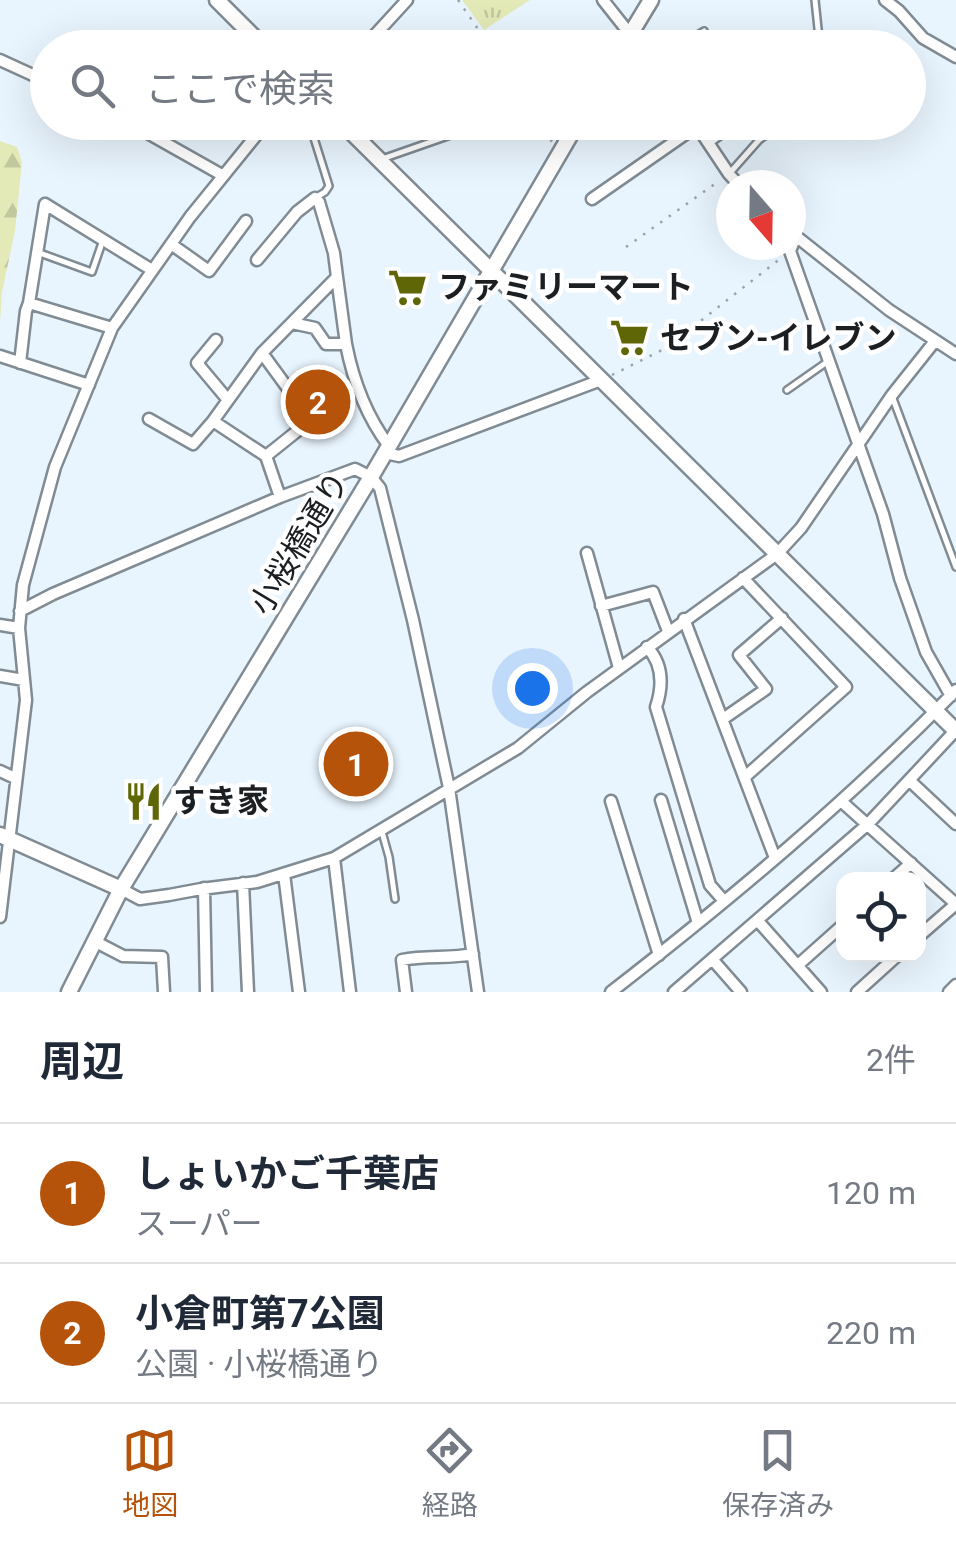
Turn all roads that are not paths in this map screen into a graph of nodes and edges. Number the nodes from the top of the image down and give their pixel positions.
1 (218, 0) edge
2 (407, 0) edge
3 (603, 0) edge
4 (650, 0) edge
5 (815, 0) edge
6 (884, 0) edge
7 (248, 30) edge
8 (380, 30) edge
9 (628, 30) edge
10 (633, 30) edge
11 (818, 30) edge
12 (916, 30) edge
13 (926, 40) edge
14 (956, 56) edge
15 (0, 60) edge
16 (30, 74) edge
17 (159, 140) edge
18 (252, 140) edge
19 (315, 140) edge
20 (359, 140) edge
21 (437, 140) edge
22 (568, 140) edge
23 (674, 140) edge
24 (706, 140) edge
25 (715, 140) edge
26 (759, 140) edge
27 (709, 144) junction
28 (380, 160) junction
29 (726, 170) edge
30 (733, 170) edge
31 (222, 176) junction
32 (315, 198) junction
33 (592, 199) dead end
34 (246, 221) dead end
35 (103, 240) junction
36 (170, 244) junction
37 (806, 244) edge
38 (37, 252) junction
39 (258, 260) dead end
40 (793, 260) edge
41 (152, 270) junction
42 (491, 271) junction
43 (337, 277) junction
44 (29, 303) junction
45 (292, 322) junction
46 (112, 328) junction
47 (216, 340) dead end
48 (935, 341) junction
49 (346, 344) junction
50 (262, 353) junction
51 (956, 354) edge
52 (0, 356) edge
53 (829, 360) junction
54 (20, 363) junction
55 (601, 380) junction
56 (89, 384) junction
57 (788, 390) dead end
58 (892, 395) junction
59 (228, 400) junction
60 (149, 419) dead end
61 (212, 422) junction
62 (859, 445) junction
63 (387, 450) junction
64 (266, 456) junction
65 (371, 477) junction
66 (280, 497) junction
67 (586, 552) dead end
68 (777, 554) junction
69 (956, 566) edge
70 (743, 578) junction
71 (602, 606) junction
72 (20, 611) junction
73 (782, 618) junction
74 (684, 619) junction
75 (0, 625) edge
76 (18, 628) junction
77 (668, 631) junction
78 (647, 647) junction
79 (619, 668) junction
80 (0, 676) edge
81 (24, 680) junction
82 (953, 693) edge
83 (936, 710) junction
84 (724, 719) junction
85 (956, 731) edge
86 (0, 772) edge
87 (746, 776) junction
88 (16, 778) junction
89 (910, 781) junction
90 (448, 788) junction
91 (661, 800) dead end
92 (611, 801) dead end
93 (842, 802) junction
94 (868, 824) junction
95 (956, 824) edge
96 (381, 829) junction
97 (4, 837) edge
98 (334, 858) junction
99 (776, 858) junction
100 (911, 864) junction
101 (902, 872) edge
102 (284, 874) junction
103 (243, 884) junction
104 (121, 888) junction
105 (204, 888) junction
106 (395, 900) dead end
107 (724, 900) junction
108 (956, 904) edge
109 (0, 917) edge
110 (758, 921) junction
111 (698, 922) junction
112 (926, 930) edge
113 (836, 931) edge
114 (94, 941) junction
115 (473, 954) junction
116 (658, 955) junction
117 (712, 959) junction
118 (890, 962) edge
119 (798, 965) junction
120 (956, 985) edge
121 (69, 992) edge
122 (164, 992) edge
123 (206, 992) edge
124 (248, 992) edge
125 (299, 992) edge
126 (350, 992) edge
127 (406, 992) edge
128 (478, 992) edge
129 (611, 992) edge
130 (674, 992) edge
131 (741, 992) edge
132 (822, 992) edge
133 (857, 992) edge
134 (948, 992) edge

1 - 7 street
2 - 8 street
3 - 9 street
4 - 10 street
5 - 11 lane
6 - 12 street
13 - 14 street
15 - 16 street
17 - 31 street
18 - 31 street
19 - 32 lane
20 - 28 street
21 - 28 lane
22 - 42 street, 小桜橋通り
23 - 33 street
24 - 27 street
25 - 27 lane
26 - 30 lane
27 - 29 street
28 - 42 street
31 - 36 street
32 - 39 street
32 - 43 street
34 - 36 street
35 - 38 lane
35 - 38 street
35 - 41 street
36 - 41 street
37 - 48 street
38 - 44 street
40 - 53 street
41 - 46 street
42 - 55 street
42 - 63 street, 小桜橋通り
43 - 45 street
43 - 49 street
44 - 46 street
44 - 54 street
45 - 49 street
45 - 50 street
46 - 56 street
47 - 59 street
48 - 51 street
48 - 58 street
49 - 63 street
50 - 59 street
50 - 64 street
52 - 54 street
53 - 57 lane
53 - 62 street
54 - 56 street
55 - 63 street
55 - 68 street
56 - 72 street
58 - 62 street
58 - 69 lane
59 - 61 street
60 - 61 street
61 - 64 street
62 - 68 street
62 - 82 street
63 - 65 street, 小桜橋通り
64 - 66 street
65 - 66 street
65 - 90 street
65 - 104 street, 小桜橋通り
66 - 72 street
67 - 71 street
68 - 70 street
68 - 83 street
70 - 73 street
70 - 74 street
71 - 77 street
71 - 79 street
72 - 76 street
73 - 84 street
73 - 87 street
74 - 77 street
74 - 84 street
75 - 76 street
76 - 81 street
77 - 78 street
78 - 79 street
78 - 107 street
79 - 90 street
80 - 81 street
81 - 88 street
82 - 83 street
83 - 85 street
83 - 93 street
84 - 87 street
85 - 89 street
86 - 88 street
87 - 99 street
88 - 97 street
89 - 94 street
89 - 95 street
90 - 96 street
90 - 115 street
91 - 111 street
92 - 116 street
93 - 94 street
93 - 99 street
94 - 100 street
94 - 110 street
96 - 98 street
96 - 106 lane
97 - 104 street
97 - 109 street
98 - 102 street
98 - 126 street
99 - 107 street
100 - 101 street
100 - 108 street
102 - 103 street
102 - 125 street
103 - 105 street
103 - 124 street
104 - 105 street
104 - 114 street, 小桜橋通り
105 - 123 street
107 - 111 street
108 - 112 street
110 - 117 street
110 - 119 street
111 - 116 street
113 - 119 street
114 - 121 street, 小桜橋通り
114 - 122 street
115 - 127 street
115 - 128 street
116 - 129 street
117 - 130 street
117 - 131 street
118 - 133 street
119 - 132 street
120 - 134 street

